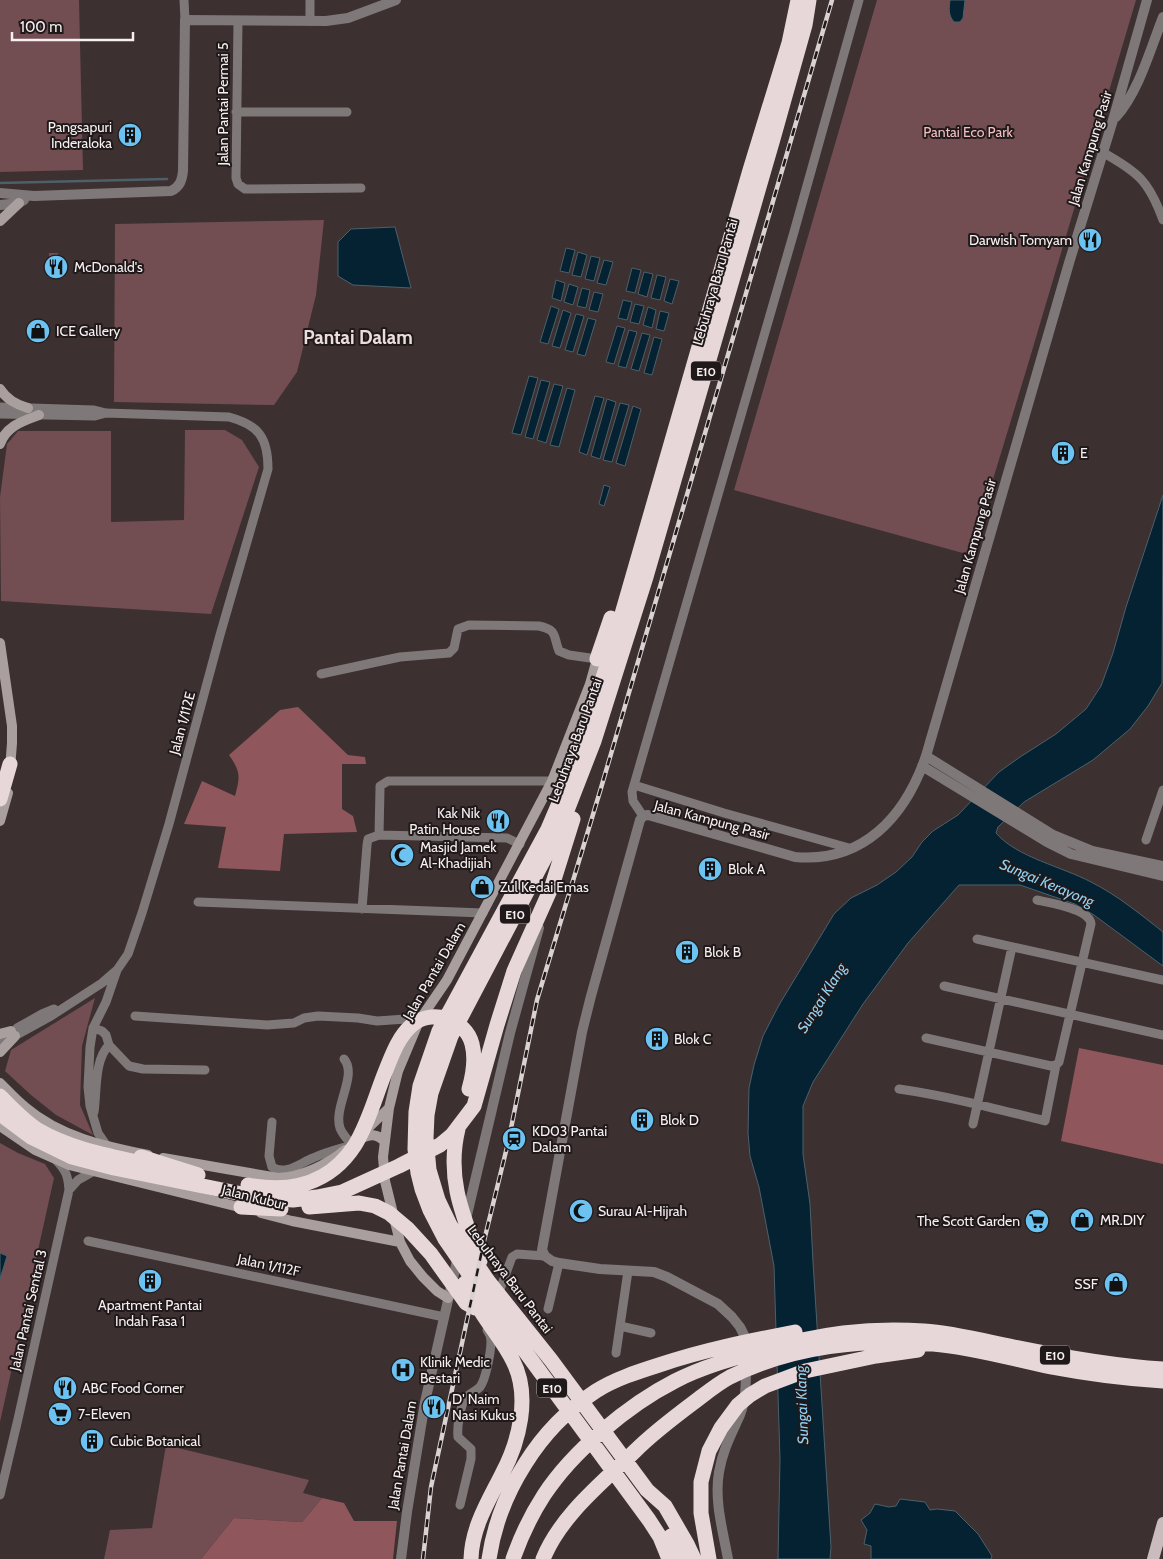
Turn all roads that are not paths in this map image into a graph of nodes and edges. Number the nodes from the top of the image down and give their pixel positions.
1 (184, 0) edge
2 (310, 0) edge
3 (396, 0) edge
4 (798, 0) edge
5 (810, 0) edge
6 (859, 0) edge
7 (1147, 0) edge
8 (1163, 18) edge
9 (185, 20) junction
10 (238, 21) junction
11 (310, 21) junction
12 (236, 112) junction
13 (347, 112) dead end
14 (1114, 120) junction
15 (1102, 152) junction
16 (361, 188) dead end
17 (0, 193) edge
18 (34, 196) junction
19 (19, 202) junction
20 (0, 205) edge
21 (1163, 220) edge
22 (0, 221) edge
23 (0, 389) edge
24 (0, 407) edge
25 (28, 408) junction
26 (106, 413) junction
27 (0, 414) edge
28 (39, 415) junction
29 (0, 444) edge
30 (643, 543) junction
31 (0, 645) edge
32 (597, 659) junction
33 (321, 674) dead end
34 (924, 761) junction
35 (10, 764) junction
36 (552, 781) junction
37 (634, 785) junction
38 (576, 790) junction
39 (1163, 790) edge
40 (0, 800) edge
41 (643, 816) junction
42 (0, 821) edge
43 (379, 835) junction
44 (1050, 839) junction
45 (1146, 840) dead end
46 (520, 844) junction
47 (849, 848) junction
48 (1163, 866) edge
49 (1163, 876) edge
50 (552, 886) junction
51 (1037, 900) dead end
52 (198, 902) dead end
53 (362, 909) junction
54 (483, 913) junction
55 (977, 939) dead end
56 (1012, 947) junction
57 (1082, 962) junction
58 (117, 970) junction
59 (1163, 980) edge
60 (944, 986) dead end
61 (1000, 999) junction
62 (1071, 1014) junction
63 (135, 1016) dead end
64 (419, 1021) junction
65 (93, 1028) junction
66 (0, 1034) edge
67 (13, 1034) junction
68 (1163, 1035) edge
69 (0, 1038) edge
70 (926, 1038) dead end
71 (0, 1044) edge
72 (109, 1045) junction
73 (0, 1052) edge
74 (988, 1052) junction
75 (344, 1059) dead end
76 (1056, 1065) junction
77 (205, 1070) dead end
78 (1, 1086) edge
79 (899, 1089) dead end
80 (977, 1104) junction
81 (389, 1108) junction
82 (0, 1114) edge
83 (93, 1120) junction
84 (272, 1122) dead end
85 (973, 1124) dead end
86 (0, 1126) edge
87 (354, 1142) junction
88 (385, 1142) junction
89 (111, 1148) junction
90 (56, 1159) junction
91 (98, 1172) junction
92 (423, 1172) junction
93 (200, 1180) junction
94 (69, 1190) junction
95 (241, 1207) junction
96 (445, 1238) junction
97 (88, 1241) dead end
98 (400, 1242) junction
99 (545, 1256) junction
100 (559, 1263) junction
101 (628, 1271) junction
102 (488, 1281) junction
103 (448, 1298) junction
104 (548, 1309) dead end
105 (481, 1312) junction
106 (444, 1317) junction
107 (620, 1326) junction
108 (844, 1332) junction
109 (652, 1333) dead end
110 (933, 1344) junction
111 (616, 1353) dead end
112 (1163, 1369) edge
113 (1163, 1381) edge
114 (0, 1495) edge
115 (460, 1505) dead end
116 (1163, 1523) edge
117 (669, 1533) junction
118 (401, 1559) edge
119 (471, 1559) edge
120 (489, 1559) edge
121 (513, 1559) edge
122 (543, 1559) edge
123 (669, 1559) edge
124 (681, 1559) edge
125 (694, 1559) edge
126 (708, 1559) edge
127 (728, 1559) edge
128 (1154, 1559) edge

1 - 9 street
2 - 11 street
3 - 11 street
4 - 30 highway, Lebuhraya Baru Pantai / E10
5 - 38 highway, Lebuhraya Baru Pantai / E10
6 - 37 street, Jalan Kampung Pasir
7 - 14 street, Jalan Kampung Pasir
8 - 14 street
9 - 10 street
9 - 18 street
10 - 11 street
10 - 12 street, Jalan Pantai Permai 5
12 - 13 street
12 - 16 street, Jalan Pantai Permai 5
14 - 15 street, Jalan Kampung Pasir
15 - 21 street
15 - 34 street, Jalan Kampung Pasir
17 - 18 street
18 - 19 street
19 - 20 street
19 - 22 main road
23 - 25 main road
24 - 25 street
25 - 26 street
26 - 28 street
26 - 58 street, Jalan 1/112E
27 - 28 street
28 - 29 main road
30 - 32 highway
30 - 92 highway, Lebuhraya Baru Pantai / E10
31 - 35 main road
32 - 33 street
32 - 36 main road, Jalan Pantai Dalam
34 - 44 street
34 - 47 street, Jalan Kampung Pasir
35 - 40 highway
35 - 42 main road
36 - 43 street
36 - 46 main road, Jalan Pantai Dalam
37 - 41 street, Jalan Kampung Pasir
37 - 47 street
38 - 50 highway
38 - 92 highway, Lebuhraya Baru Pantai / E10
39 - 45 street
41 - 47 street, Jalan Kampung Pasir
41 - 99 street, Jalan Kampung Pasir
43 - 46 street
43 - 53 street
44 - 48 street
44 - 49 street
46 - 54 main road, Jalan Pantai Dalam
50 - 93 highway
50 - 103 street, Jalan Pantai Dalam
51 - 57 street
52 - 53 street
53 - 54 street
54 - 64 main road, Jalan Pantai Dalam
55 - 56 street
56 - 57 street
56 - 61 street
57 - 59 street
57 - 62 street
58 - 65 street
58 - 67 street, Jalan 1/112E
60 - 61 street
61 - 62 street
61 - 74 street
62 - 68 street
62 - 76 street
63 - 64 street
64 - 81 main road, Jalan Pantai Dalam
65 - 72 street
65 - 83 street
66 - 67 main road
67 - 69 street, Jalan 1/112E
67 - 71 street, Jalan 1/112E
67 - 73 main road
70 - 74 street
72 - 77 street
72 - 83 street
74 - 76 street
74 - 80 street
75 - 87 street
76 - 80 street
78 - 89 main road
78 - 93 highway
79 - 80 street
80 - 85 street
81 - 87 main road
81 - 88 main road, Jalan Pantai Dalam
82 - 93 highway
83 - 89 street
84 - 87 street
86 - 90 main road, Jalan Kubur
87 - 88 main road
87 - 89 main road
88 - 98 main road, Jalan Pantai Dalam
89 - 93 highway
90 - 91 main road, Jalan Kubur
90 - 94 street, Jalan Pantai Sentral 3
91 - 93 highway
91 - 94 street
91 - 95 main road, Jalan Kubur
92 - 96 highway, Lebuhraya Baru Pantai / E10
92 - 102 highway, Lebuhraya Baru Pantai / E10
93 - 102 highway
94 - 114 street, Jalan Pantai Sentral 3
95 - 98 main road, Jalan Kubur
95 - 105 highway
96 - 105 highway, Lebuhraya Baru Pantai / E10
96 - 117 highway, Lebuhraya Baru Pantai / E10
97 - 106 street, Jalan 1/112F
98 - 103 main road, Jalan Pantai Dalam
99 - 100 street
99 - 115 street
100 - 101 street
100 - 104 street
101 - 107 street
101 - 127 street
102 - 117 highway, Lebuhraya Baru Pantai / E10
103 - 106 street, Jalan Pantai Dalam
105 - 119 highway, Lebuhraya Baru Pantai / E10
106 - 118 street, Jalan Pantai Dalam
107 - 109 street
107 - 111 street
108 - 112 highway, E10
108 - 120 highway
108 - 121 highway, E10
110 - 113 highway, E10
110 - 122 highway, E10
110 - 126 highway
116 - 128 main road
117 - 123 highway, Lebuhraya Baru Pantai / E10
117 - 124 highway, Lebuhraya Baru Pantai / E10
117 - 125 highway, Lebuhraya Baru Pantai / E10

